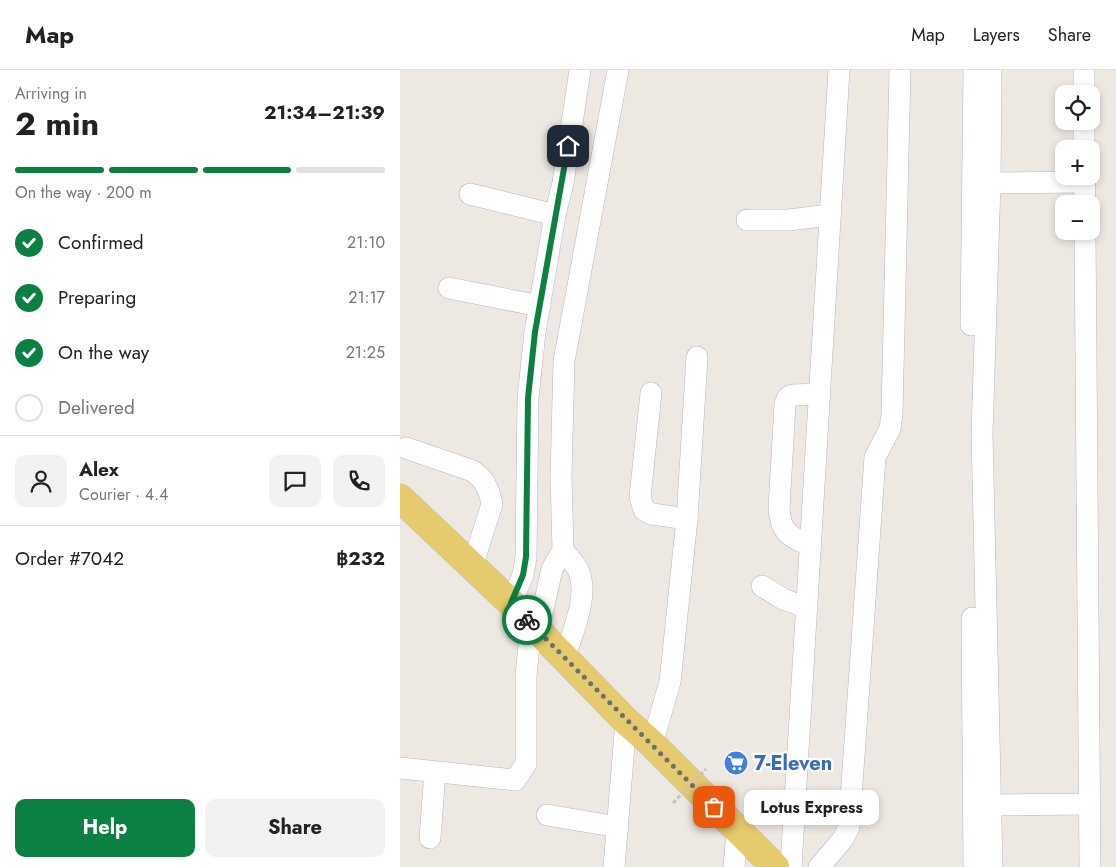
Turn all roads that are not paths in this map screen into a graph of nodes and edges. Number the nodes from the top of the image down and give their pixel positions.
1 (580, 70) edge
2 (618, 70) edge
3 (839, 70) edge
4 (900, 70) edge
5 (974, 70) edge
6 (991, 70) edge
7 (1084, 70) edge
8 (1084, 85) edge
9 (1055, 180) edge
10 (990, 183) junction
11 (470, 194) dead end
12 (555, 215) junction
13 (830, 215) junction
14 (747, 220) dead end
15 (1085, 240) edge
16 (449, 288) dead end
17 (540, 306) junction
18 (697, 357) dead end
19 (651, 393) dead end
20 (820, 394) junction
21 (406, 448) dead end
22 (400, 498) edge
23 (687, 518) junction
24 (811, 546) junction
25 (563, 550) junction
26 (472, 567) junction
27 (762, 586) dead end
28 (511, 603) junction
29 (807, 608) junction
30 (535, 628) junction
31 (564, 657) junction
32 (626, 721) junction
33 (652, 744) junction
34 (400, 768) edge
35 (435, 772) junction
36 (1090, 804) junction
37 (990, 805) junction
38 (547, 815) dead end
39 (618, 827) junction
40 (737, 831) junction
41 (430, 838) dead end
42 (825, 865) edge
43 (614, 867) edge
44 (734, 867) edge
45 (775, 867) edge
46 (791, 867) edge
47 (974, 867) edge
48 (992, 867) edge
49 (1090, 867) edge

1 - 12 street
2 - 25 street
3 - 13 street
4 - 42 street
5 - 47 street
6 - 10 street
7 - 8 street
9 - 10 street
10 - 37 street
11 - 12 street
12 - 17 street
13 - 14 street
13 - 20 street
15 - 36 street
16 - 17 street
17 - 28 street
18 - 23 street
19 - 23 street
20 - 24 street
20 - 24 street
21 - 26 street
22 - 26 main road
23 - 33 street
24 - 29 street
25 - 30 street
25 - 31 street
26 - 28 main road
27 - 29 street
28 - 30 main road
29 - 46 street
30 - 31 main road
30 - 35 street
31 - 32 main road
32 - 33 main road
32 - 39 street
33 - 40 main road
34 - 35 street
35 - 41 street
36 - 37 street
36 - 49 street
37 - 48 street
38 - 39 street
39 - 43 street
40 - 44 street
40 - 45 main road

